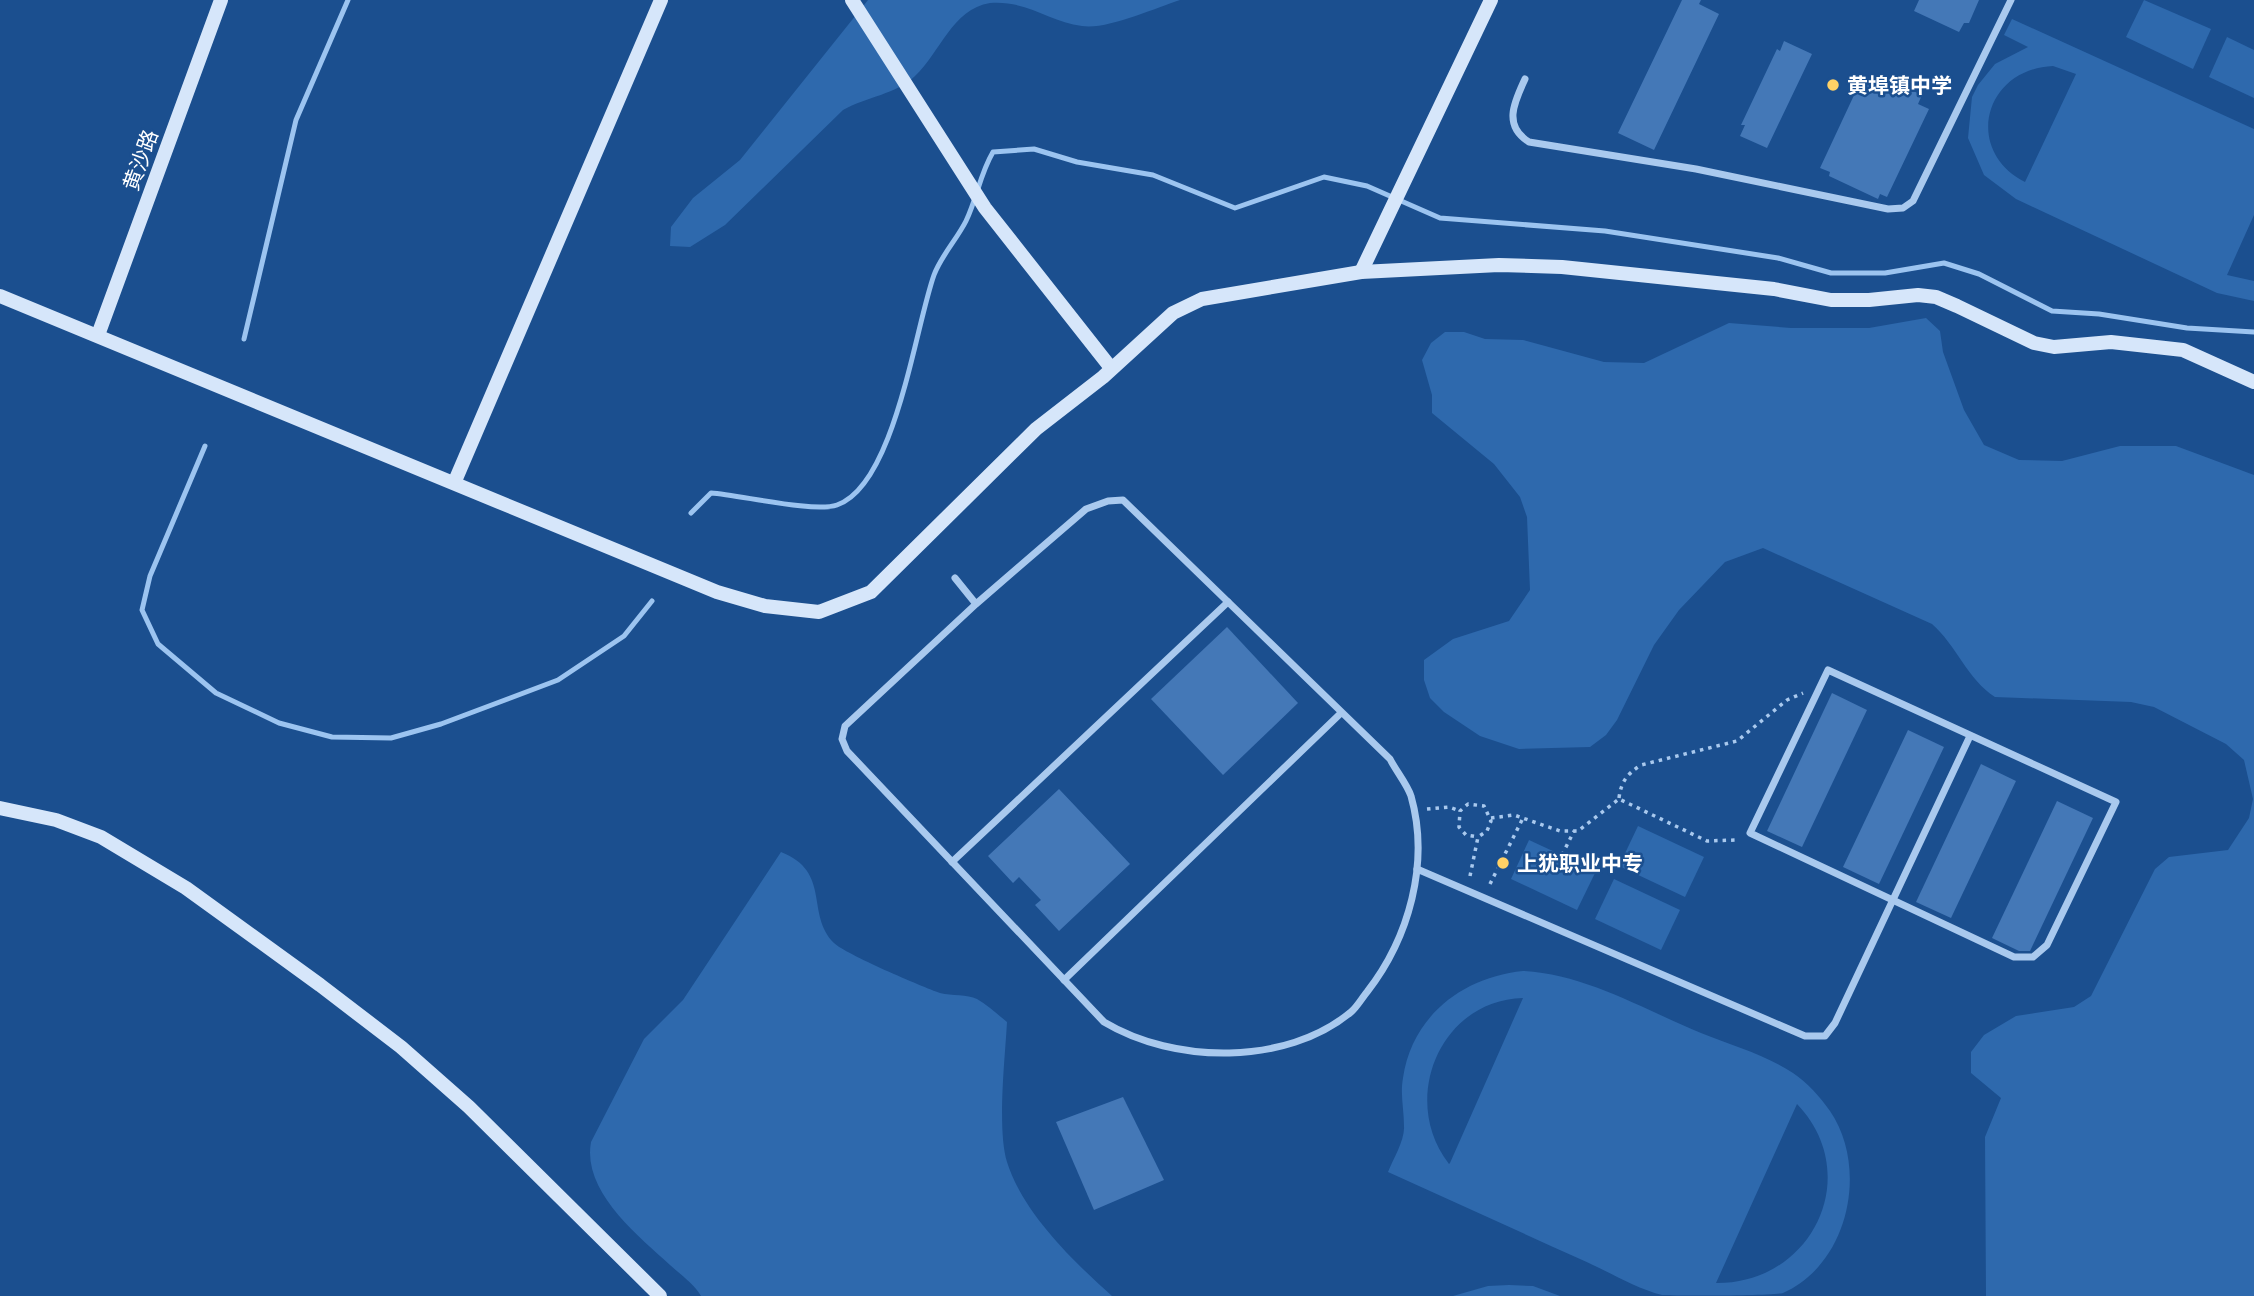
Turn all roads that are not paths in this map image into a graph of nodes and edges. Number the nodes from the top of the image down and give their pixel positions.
1 (221, 0) edge
2 (661, 0) edge
3 (852, 0) edge
4 (1491, 0) edge
5 (2011, 0) edge
6 (1525, 79) dead end
7 (1361, 272) junction
8 (0, 296) edge
9 (98, 335) junction
10 (1111, 368) junction
11 (2254, 382) edge
12 (455, 481) junction
13 (955, 578) dead end
14 (1228, 602) junction
15 (976, 604) junction
16 (1341, 713) junction
17 (1970, 736) junction
18 (0, 808) edge
19 (952, 862) junction
20 (1417, 869) junction
21 (1893, 898) junction
22 (1064, 980) junction
23 (660, 1296) edge

1 - 9 street, 黄沙路
2 - 12 street
3 - 10 street
4 - 7 street
5 - 6 street
7 - 10 street
7 - 11 street
8 - 9 street
9 - 12 street
10 - 12 street
13 - 15 street
14 - 15 street
14 - 16 street
14 - 19 street
15 - 19 street
16 - 20 street
16 - 22 street
17 - 21 street
17 - 21 street
17 - 21 street
18 - 23 street
19 - 22 street
20 - 21 street
20 - 22 street

